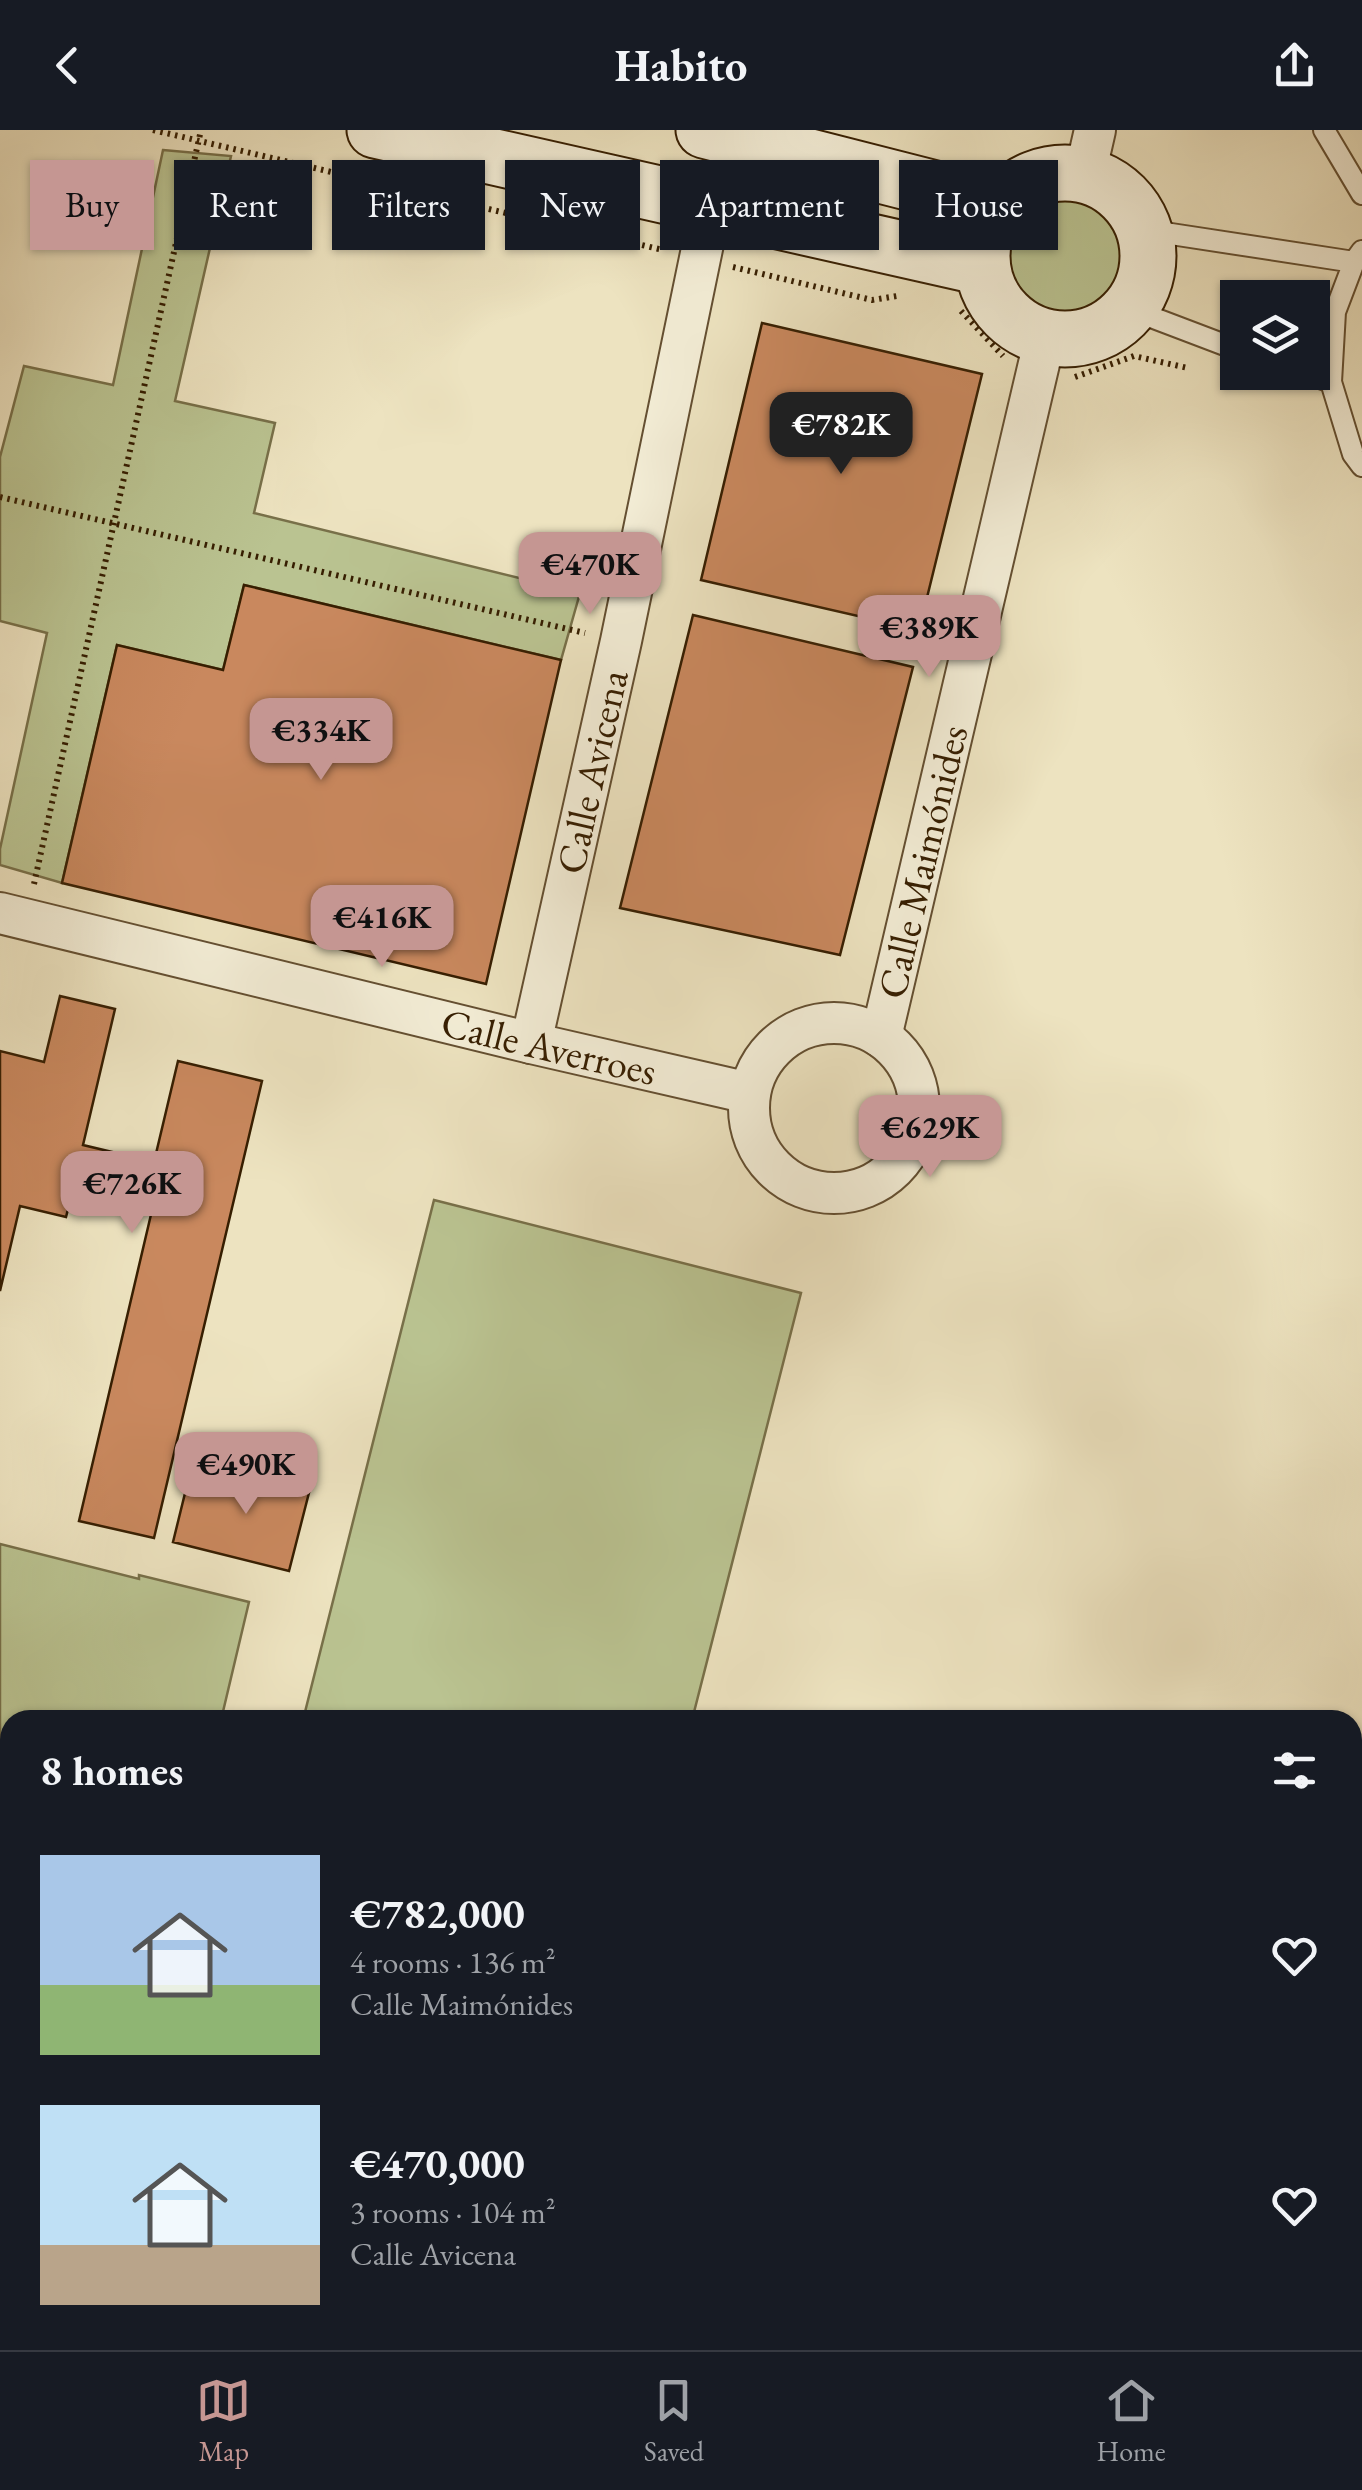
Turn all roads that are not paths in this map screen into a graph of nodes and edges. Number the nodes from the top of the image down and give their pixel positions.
1 (375, 130) edge
2 (704, 130) edge
3 (1324, 130) edge
4 (1090, 152) edge
5 (1058, 173) edge
6 (899, 179) edge
7 (660, 194) edge
8 (1362, 194) edge
9 (1145, 230) junction
10 (879, 244) edge
11 (702, 250) edge
12 (982, 250) edge
13 (1358, 256) edge
14 (982, 268) junction
15 (1130, 309) junction
16 (1045, 338) junction
17 (1220, 343) edge
18 (1330, 382) joint
19 (1362, 466) edge
20 (13, 916) edge
21 (882, 1037) junction
22 (531, 1043) junction
23 (750, 1093) junction

1 - 7 street
2 - 6 street
3 - 8 lane
4 - 5 street
4 - 9 street
9 - 13 lane
9 - 15 street
10 - 14 street
11 - 22 street, Calle Avicena
12 - 14 street
13 - 18 lane
14 - 16 street
15 - 16 street
15 - 17 lane
16 - 21 street, Calle Maimónides
18 - 19 lane
20 - 22 street, Calle Averroes
21 - 23 street
21 - 23 street
22 - 23 street, Calle Averroes

